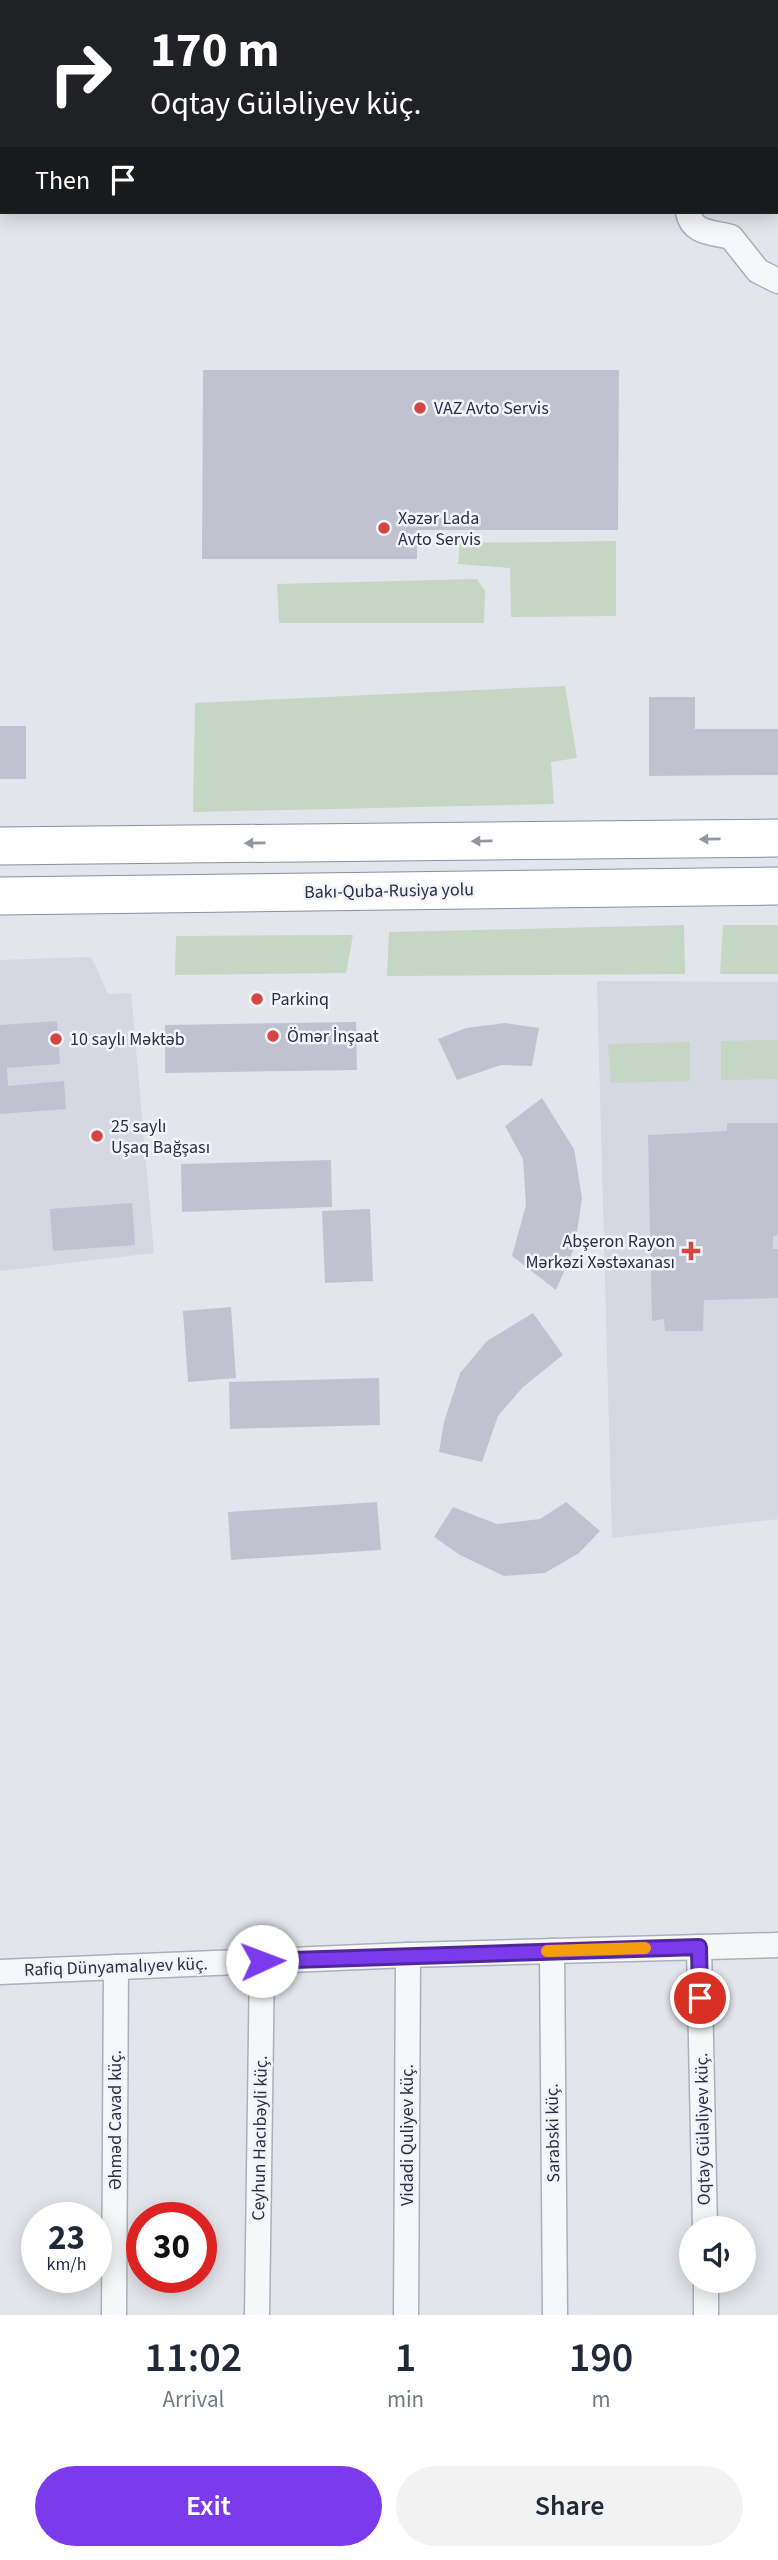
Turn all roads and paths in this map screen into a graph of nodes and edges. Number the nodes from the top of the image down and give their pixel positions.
1 (689, 214) edge
2 (778, 281) edge
3 (778, 838) edge
4 (7, 845) edge
5 (778, 886) edge
6 (0, 896) edge
7 (778, 909) edge
8 (0, 919) edge
9 (778, 1945) edge
10 (699, 1947) junction
11 (552, 1951) junction
12 (408, 1955) junction
13 (262, 1961) junction
14 (116, 1967) junction
15 (0, 1972) edge
16 (705, 2216) edge
17 (706, 2293) edge
18 (114, 2315) edge
19 (257, 2315) edge
20 (406, 2315) edge
21 (555, 2315) edge
22 (706, 2315) edge

1 - 2 street
3 -> 4 highway
5 - 6 highway, Bakı-Quba-Rusiya yolu
7 - 8 highway
9 - 10 street, Rafiq Dünyamalıyev küç.
10 - 11 street, Rafiq Dünyamalıyev küç.
10 - 16 street, Oqtay Güləliyev küç.
11 - 12 street, Rafiq Dünyamalıyev küç.
11 - 21 street, Sarabski küç.
12 - 13 street, Rafiq Dünyamalıyev küç.
12 - 20 street, Vidadi Quliyev küç.
13 - 14 street, Rafiq Dünyamalıyev küç.
13 - 19 street, Ceyhun Hacıbəyli küç.
14 - 15 street, Rafiq Dünyamalıyev küç.
14 - 18 street, Əhməd Cavad küç.
17 - 22 street

